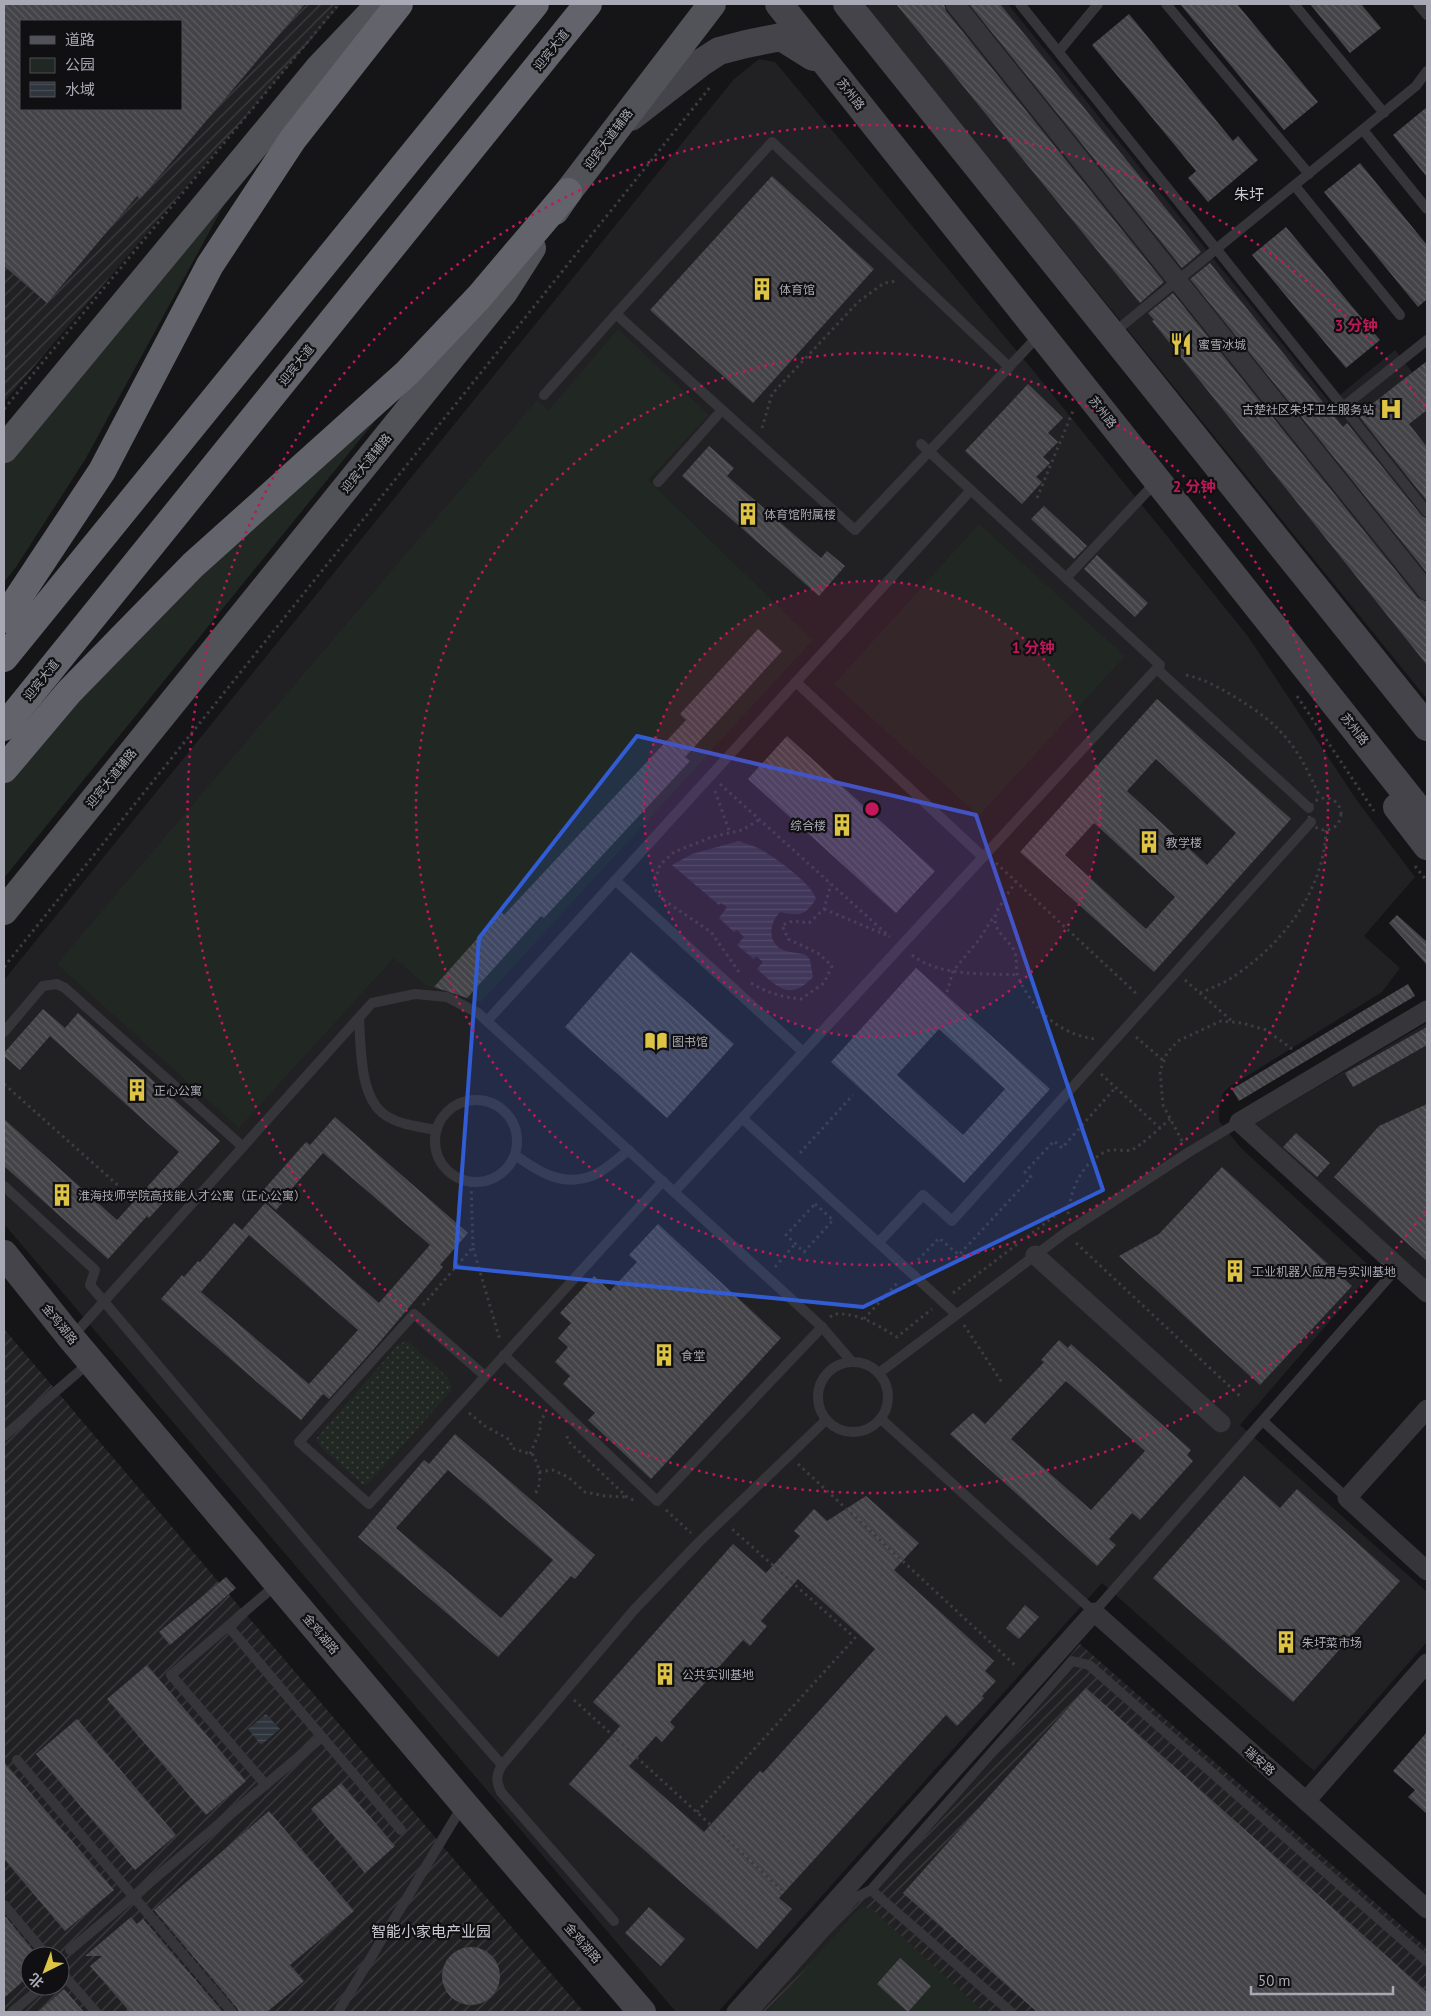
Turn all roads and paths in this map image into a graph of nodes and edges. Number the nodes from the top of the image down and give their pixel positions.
1 (339, 4) edge
2 (380, 4) edge
3 (399, 4) edge
4 (535, 4) edge
5 (588, 4) edge
6 (712, 4) edge
7 (779, 4) edge
8 (955, 4) edge
9 (1020, 4) edge
10 (1098, 4) edge
11 (1166, 4) edge
12 (1294, 4) edge
13 (1418, 4) edge
14 (853, 9) edge
15 (1427, 15) edge
16 (1059, 51) junction
17 (830, 68) junction
18 (1427, 71) edge
19 (715, 81) dead end
20 (1384, 113) junction
21 (616, 129) junction
22 (1363, 130) junction
23 (1309, 174) junction
24 (1294, 186) junction
25 (568, 192) junction
26 (1427, 209) edge
27 (1218, 248) junction
28 (915, 277) junction
29 (1178, 281) junction
30 (616, 314) junction
31 (1400, 315) dead end
32 (1041, 333) junction
33 (1112, 334) junction
34 (1427, 340) edge
35 (1009, 366) junction
36 (544, 394) dead end
37 (1343, 407) junction
38 (1074, 408) dead end
39 (4, 409) edge
40 (722, 410) junction
41 (759, 443) junction
42 (925, 447) junction
43 (4, 449) edge
44 (1158, 480) junction
45 (658, 482) dead end
46 (971, 490) junction
47 (1037, 498) dead end
48 (1427, 512) edge
49 (1066, 578) junction
50 (1427, 591) edge
51 (4, 619) edge
52 (4, 658) edge
53 (1157, 669) junction
54 (796, 682) junction
55 (1319, 684) junction
56 (1420, 714) edge
57 (4, 727) edge
58 (4, 769) edge
59 (710, 776) junction
60 (1321, 798) dead end
61 (1309, 808) dead end
62 (759, 820) junction
63 (1427, 820) edge
64 (1311, 822) dead end
65 (1326, 830) dead end
66 (730, 833) junction
67 (1427, 846) edge
68 (985, 855) junction
69 (615, 880) junction
70 (1016, 881) junction
71 (831, 884) junction
72 (824, 909) junction
73 (4, 911) edge
74 (995, 915) junction
75 (888, 936) junction
76 (901, 947) junction
77 (4, 967) edge
78 (953, 971) junction
79 (1176, 972) junction
80 (740, 974) dead end
81 (1018, 975) junction
82 (744, 979) dead end
83 (947, 992) dead end
84 (1200, 993) junction
85 (1147, 1004) junction
86 (1427, 1010) edge
87 (359, 1018) junction
88 (487, 1021) junction
89 (1234, 1022) junction
90 (1126, 1028) junction
91 (4, 1032) edge
92 (1114, 1041) junction
93 (1292, 1049) dead end
94 (803, 1052) junction
95 (1164, 1061) junction
96 (1092, 1065) junction
97 (4, 1084) edge
98 (1116, 1087) junction
99 (853, 1095) dead end
100 (742, 1118) junction
101 (1170, 1118) junction
102 (1239, 1122) junction
103 (1160, 1128) junction
104 (437, 1130) junction
105 (242, 1147) junction
106 (629, 1150) junction
107 (1189, 1152) junction
108 (515, 1155) junction
109 (792, 1163) junction
110 (663, 1181) junction
111 (471, 1182) junction
112 (4, 1186) edge
113 (121, 1188) dead end
114 (675, 1191) junction
115 (1066, 1233) junction
116 (879, 1242) junction
117 (795, 1244) junction
118 (473, 1247) junction
119 (4, 1254) edge
120 (1035, 1255) junction
121 (1398, 1267) junction
122 (909, 1270) junction
123 (767, 1277) junction
124 (1427, 1294) edge
125 (104, 1301) junction
126 (414, 1314) junction
127 (956, 1314) junction
128 (864, 1319) dead end
129 (822, 1327) junction
130 (71, 1338) junction
131 (504, 1355) junction
132 (90, 1361) junction
133 (852, 1362) junction
134 (879, 1373) junction
135 (485, 1376) junction
136 (1003, 1384) dead end
137 (1242, 1398) dead end
138 (459, 1405) junction
139 (1427, 1409) edge
140 (546, 1411) dead end
141 (881, 1419) junction
142 (826, 1420) junction
143 (1263, 1421) junction
144 (1221, 1423) dead end
145 (4, 1436) edge
146 (530, 1454) junction
147 (788, 1455) junction
148 (539, 1472) junction
149 (535, 1494) dead end
150 (627, 1498) dead end
151 (1347, 1498) junction
152 (657, 1501) junction
153 (721, 1520) junction
154 (700, 1541) junction
155 (1427, 1571) edge
156 (278, 1584) junction
157 (1094, 1612) junction
158 (228, 1626) junction
159 (1427, 1663) edge
160 (1017, 1667) dead end
161 (564, 1691) junction
162 (322, 1737) junction
163 (17, 1760) dead end
164 (502, 1765) junction
165 (266, 1784) junction
166 (1306, 1802) junction
167 (464, 1804) junction
168 (697, 1812) junction
169 (401, 1830) dead end
170 (870, 1890) junction
171 (783, 1891) dead end
172 (133, 1897) junction
173 (4, 1905) edge
174 (1427, 1909) edge
175 (614, 1921) dead end
176 (39, 1946) edge
177 (70, 1950) dead end
178 (1427, 1962) edge
179 (70, 1982) edge
180 (31, 1996) edge
181 (638, 2011) edge
182 (12, 2012) edge
183 (96, 2012) edge
184 (232, 2012) edge
185 (338, 2012) edge
186 (736, 2012) edge
187 (754, 2012) edge
188 (1011, 2012) edge

1 - 39 path
2 - 43 main road
3 - 51 highway
4 - 52 highway
5 - 57 highway, 迎宾大道
6 - 21 main road, 迎宾大道辅路
7 - 17 main road, 苏州路
8 - 29 street
9 - 16 lane
10 - 16 lane
11 - 23 lane
12 - 20 lane
13 - 15 lane
14 - 33 main road
16 - 27 lane
17 - 21 main road
17 - 32 main road, 苏州路
18 - 20 lane
19 - 77 path
20 - 22 lane
21 - 25 main road, 迎宾大道辅路
22 - 23 lane
22 - 26 lane
23 - 24 lane
24 - 27 lane
24 - 31 lane
25 - 58 highway
25 - 73 main road, 迎宾大道辅路
27 - 29 lane
27 - 37 lane
28 - 30 lane
28 - 35 lane
28 - 41 path
29 - 33 lane
29 - 50 street
30 - 36 lane
30 - 40 lane
32 - 35 lane
32 - 44 main road, 苏州路
33 - 56 main road
34 - 37 lane
35 - 42 lane
37 - 48 lane
38 - 47 path
40 - 41 lane
40 - 45 lane
41 - 42 lane
42 - 46 lane
44 - 49 lane
44 - 55 main road, 苏州路
46 - 49 lane
46 - 54 lane
49 - 53 lane
53 - 60 path
53 - 61 lane
53 - 68 lane
54 - 59 lane
54 - 68 lane
55 - 63 main road, 苏州路
55 - 67 main road
59 - 62 path
59 - 66 path
59 - 69 lane
62 - 66 path
62 - 71 path
64 - 79 lane
65 - 84 path
66 - 80 path
68 - 70 path
68 - 76 lane
69 - 88 lane
69 - 94 lane
70 - 74 path
70 - 85 path
71 - 72 path
71 - 75 path
72 - 75 path
72 - 82 path
74 - 78 path
74 - 81 path
75 - 76 path
76 - 78 path
76 - 94 lane
78 - 81 path
78 - 83 path
79 - 84 path
79 - 85 lane
81 - 92 path
84 - 89 path
85 - 90 lane
86 - 102 street
87 - 88 lane
87 - 104 lane
87 - 105 lane
88 - 106 lane
89 - 93 path
89 - 95 path
90 - 92 lane
90 - 95 path
91 - 105 lane
92 - 96 lane
94 - 100 lane
95 - 101 path
96 - 98 path
96 - 116 lane
97 - 113 path
98 - 103 path
98 - 122 path
99 - 109 path
100 - 109 lane
100 - 114 lane
101 - 103 path
101 - 107 path
102 - 107 lane
102 - 121 street
103 - 115 path
104 - 108 lane
104 - 111 lane
105 - 125 lane
106 - 108 lane
106 - 110 lane
107 - 115 lane
108 - 111 lane
109 - 116 lane
110 - 114 lane
110 - 131 lane
111 - 118 path
112 - 125 lane
114 - 123 lane
115 - 120 lane
115 - 137 path
116 - 122 lane
117 - 117 path
117 - 123 path
118 - 126 path
118 - 131 path
119 - 130 main road, 金鸡湖路
120 - 127 lane
120 - 144 street
121 - 124 street
121 - 143 lane
122 - 127 lane
122 - 128 path
123 - 129 lane
125 - 130 lane
125 - 164 lane
126 - 135 lane
126 - 138 lane
127 - 134 lane
127 - 136 path
129 - 133 lane
129 - 152 lane
130 - 132 main road, 金鸡湖路
131 - 135 lane
131 - 152 lane
132 - 145 lane
132 - 156 main road, 金鸡湖路
133 - 134 lane
133 - 142 lane
134 - 141 lane
135 - 138 lane
138 - 146 path
139 - 151 street
140 - 146 path
141 - 142 lane
141 - 157 lane
142 - 147 lane
143 - 151 lane
143 - 157 lane
146 - 148 path
147 - 153 lane
147 - 160 path
148 - 149 path
148 - 150 path
151 - 155 street
152 - 154 path
153 - 154 lane
153 - 168 path
154 - 161 lane
156 - 158 lane
156 - 167 main road, 金鸡湖路
157 - 166 street, 瑞安路
157 - 186 street
158 - 162 lane
158 - 165 lane
159 - 166 street
161 - 164 lane
161 - 168 path
162 - 165 lane
162 - 169 lane
163 - 172 lane
164 - 175 lane
165 - 172 lane
166 - 174 street, 瑞安路
167 - 181 main road, 金鸡湖路
167 - 185 lane
168 - 171 path
170 - 178 lane
170 - 187 lane
170 - 188 lane
172 - 177 lane
172 - 184 lane
173 - 176 lane
179 - 183 lane
180 - 182 lane

